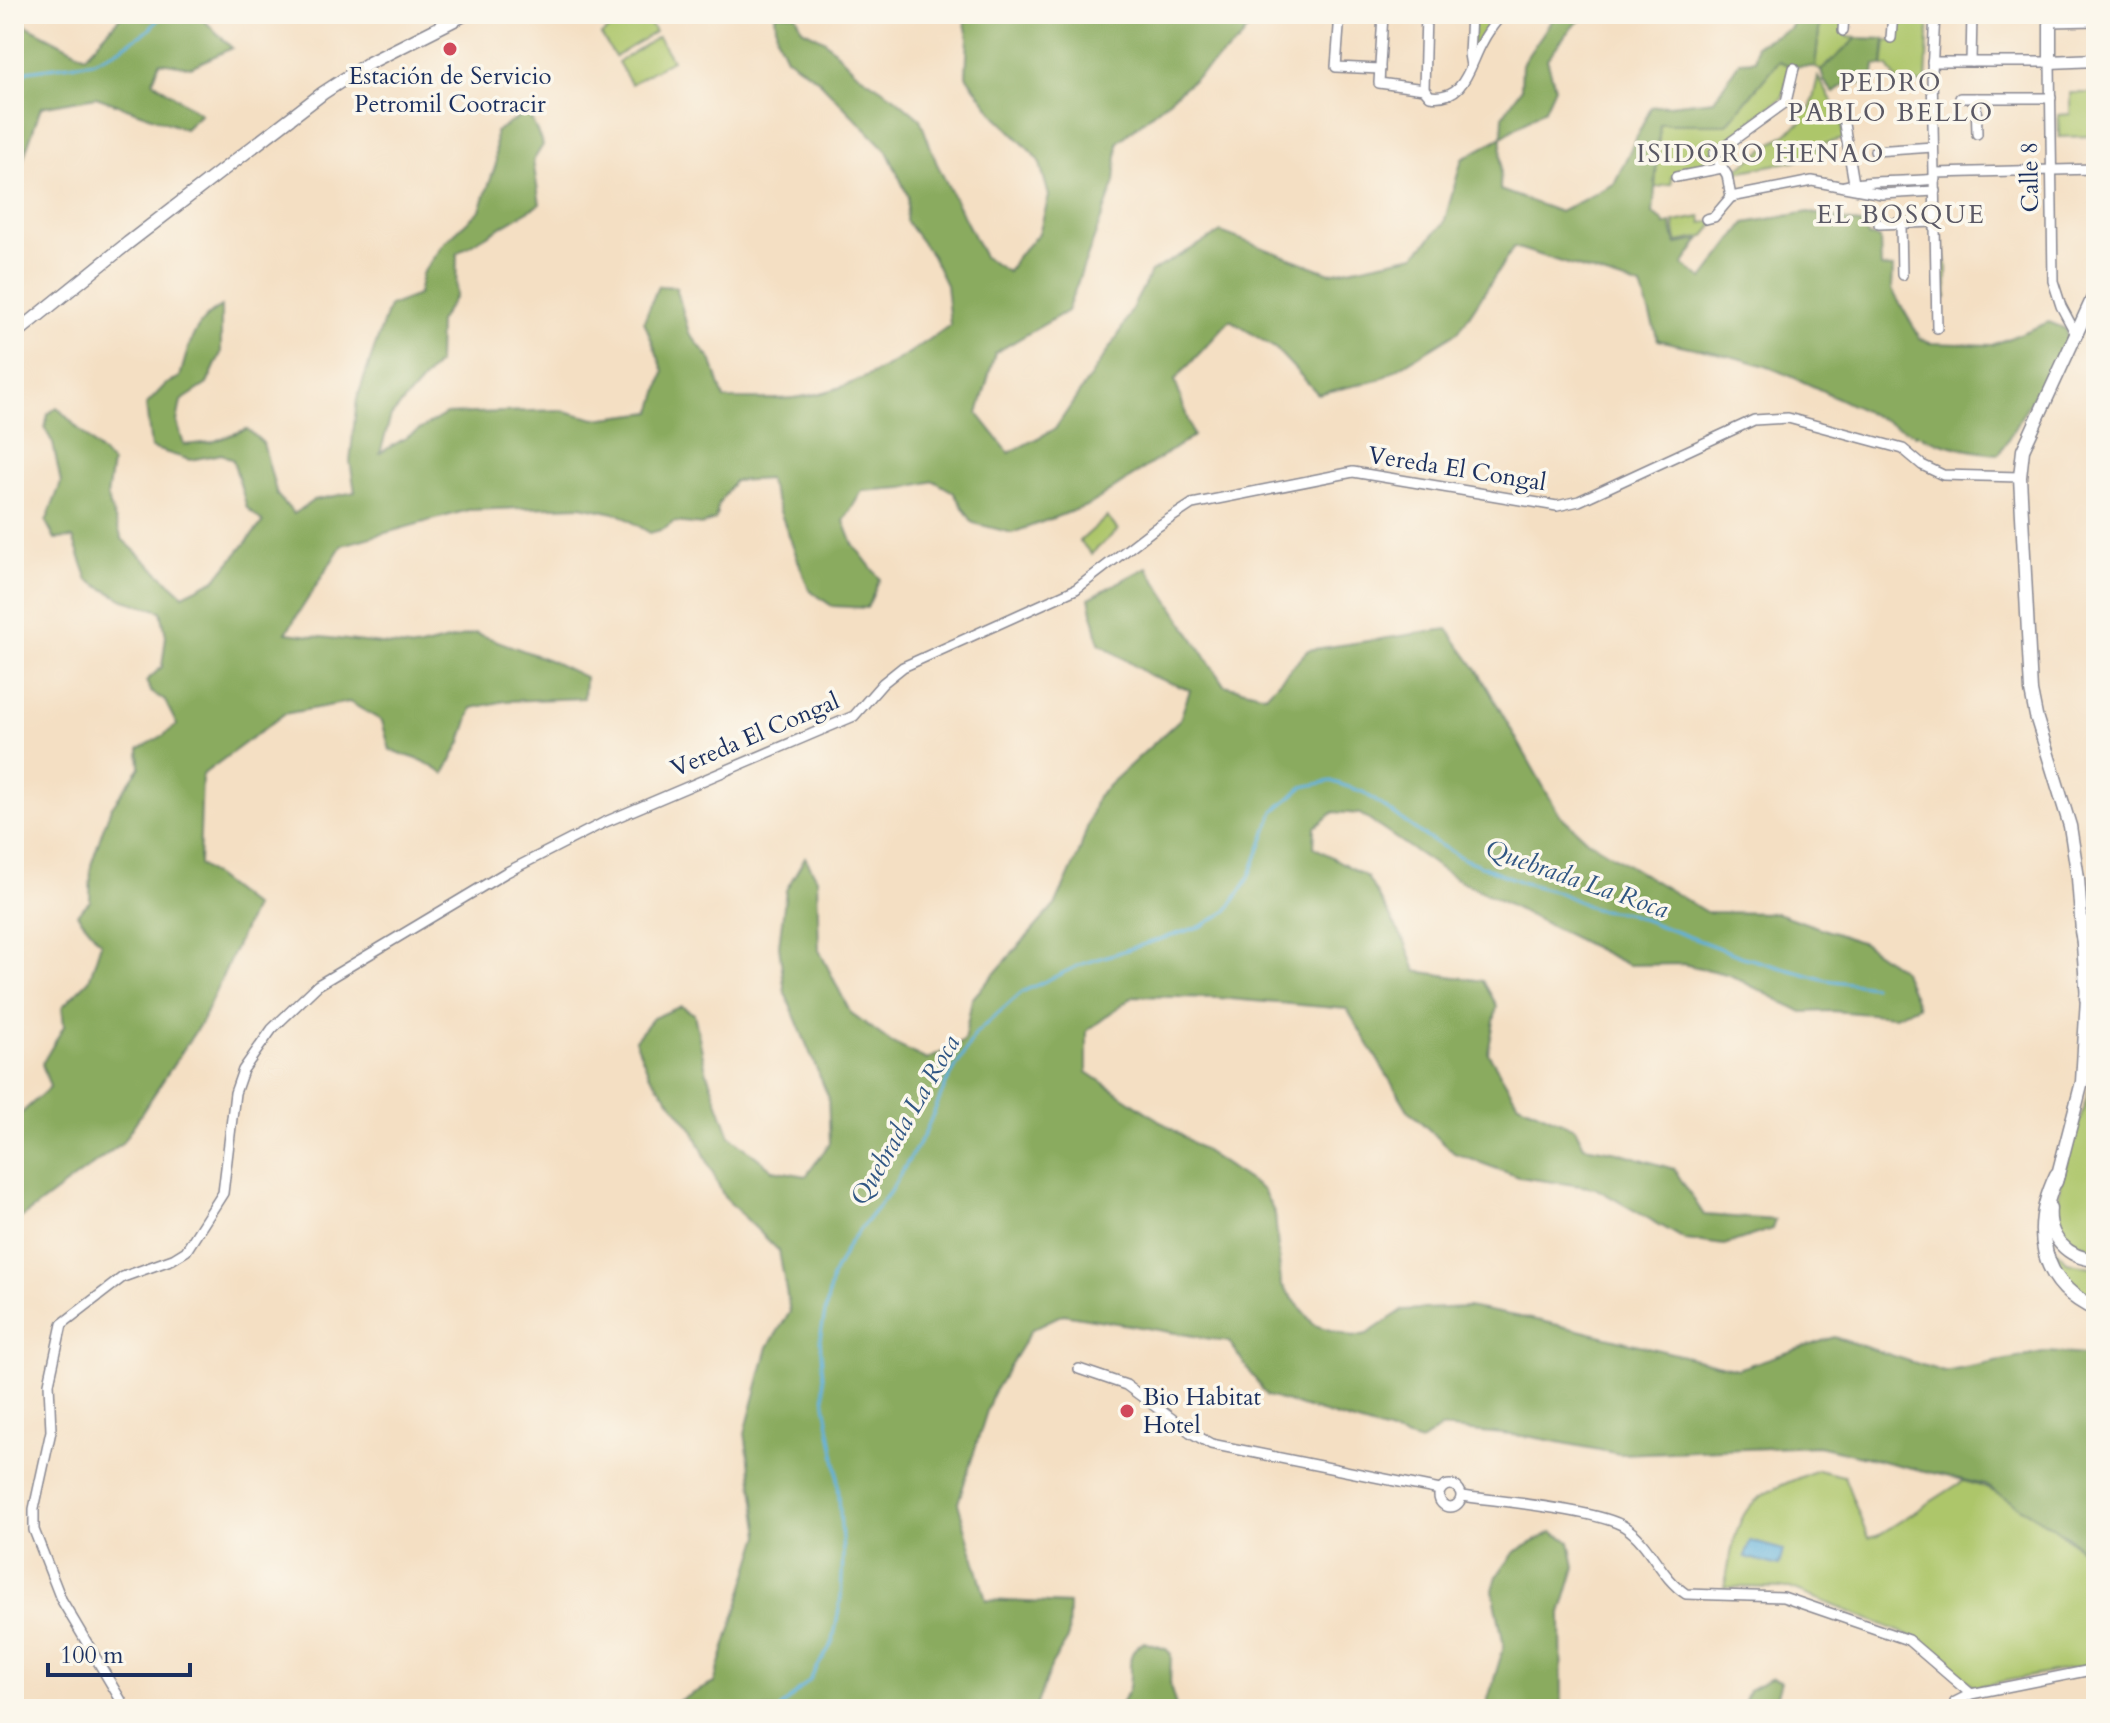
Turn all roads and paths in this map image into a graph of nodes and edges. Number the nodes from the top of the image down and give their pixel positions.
1 (466, 14) edge
2 (1340, 14) edge
3 (1383, 14) edge
4 (1426, 14) edge
5 (1471, 14) edge
6 (1502, 14) edge
7 (1844, 14) edge
8 (1893, 14) edge
9 (1935, 14) edge
10 (1972, 14) edge
11 (2050, 18) edge
12 (2096, 21) edge
13 (1843, 31) dead end
14 (1891, 38) dead end
15 (2096, 60) edge
16 (1932, 62) junction
17 (1971, 62) junction
18 (2050, 62) junction
19 (1471, 67) junction
20 (1794, 68) dead end
21 (1380, 69) junction
22 (1424, 89) junction
23 (1960, 98) dead end
24 (1976, 98) junction
25 (2051, 98) junction
26 (1844, 124) dead end
27 (1977, 134) dead end
28 (1933, 147) junction
29 (1875, 151) dead end
30 (1722, 168) junction
31 (2096, 169) edge
32 (2052, 171) junction
33 (1935, 176) junction
34 (1676, 177) dead end
35 (1854, 183) junction
36 (1841, 187) junction
37 (1935, 191) junction
38 (1731, 197) junction
39 (1706, 219) dead end
40 (1936, 222) junction
41 (1879, 224) dead end
42 (1901, 224) junction
43 (1902, 275) dead end
44 (2096, 291) edge
45 (1937, 328) dead end
46 (14, 335) edge
47 (2075, 336) junction
48 (2020, 477) junction
49 (2082, 931) junction
50 (2096, 957) edge
51 (2096, 981) edge
52 (2087, 998) junction
53 (2057, 1175) junction
54 (2096, 1260) edge
55 (2096, 1309) edge
56 (1079, 1369) dead end
57 (1440, 1490) junction
58 (1462, 1496) junction
59 (2096, 1669) edge
60 (1971, 1694) junction
61 (1955, 1702) dead end
62 (126, 1709) edge

1 - 46 main road
2 - 21 street
3 - 21 street
4 - 22 street
5 - 19 street
6 - 19 street
7 - 13 street
8 - 14 street
9 - 16 street
10 - 17 street
11 - 12 street
11 - 18 main road, Calle 8
15 - 18 main road
16 - 17 street
16 - 28 street
17 - 18 street
18 - 25 street, Calle 8
19 - 22 street
20 - 30 street
21 - 22 street
23 - 24 street
24 - 25 street
24 - 27 street
25 - 32 street, Calle 8
26 - 35 street
28 - 29 street
28 - 33 street
30 - 34 street
30 - 38 street
31 - 32 street
32 - 33 street
32 - 47 street, Calle 8
33 - 35 street
33 - 37 street
35 - 36 street
36 - 37 street
36 - 38 street
37 - 40 street
38 - 39 street
40 - 42 street
40 - 45 street
41 - 42 street
42 - 43 street
44 - 47 main road
47 - 48 main road
48 - 49 main road
48 - 62 street, Vereda El Congal
49 - 50 highway
49 - 52 main road
51 - 52 highway
52 - 53 main road
53 - 54 main road
53 - 55 highway
56 - 57 street
57 - 58 street
57 - 58 street
58 - 60 street
59 - 60 street
60 - 61 street

